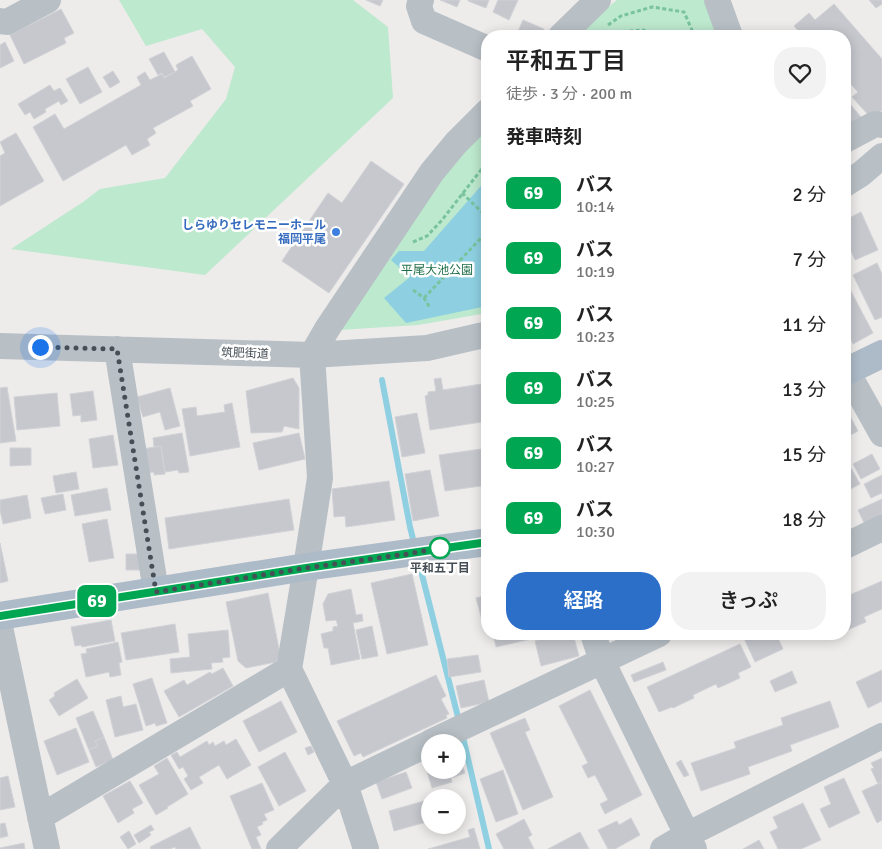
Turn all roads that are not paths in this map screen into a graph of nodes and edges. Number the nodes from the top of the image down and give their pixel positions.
1 (48, 0) edge
2 (421, 0) edge
3 (598, 0) edge
4 (717, 0) edge
5 (0, 21) edge
6 (567, 30) edge
7 (728, 30) edge
8 (481, 46) edge
9 (481, 118) edge
10 (882, 125) edge
11 (851, 137) edge
12 (882, 156) edge
13 (851, 180) edge
14 (481, 336) edge
15 (0, 346) edge
16 (117, 349) junction
17 (882, 354) edge
18 (312, 356) junction
19 (851, 369) edge
20 (851, 380) edge
21 (882, 434) edge
22 (882, 528) edge
23 (481, 543) edge
24 (851, 543) edge
25 (306, 568) junction
26 (156, 592) junction
27 (0, 616) edge
28 (0, 627) edge
29 (595, 640) edge
30 (646, 640) edge
31 (602, 661) junction
32 (288, 668) junction
33 (450, 734) edge
34 (882, 736) edge
35 (421, 748) edge
36 (344, 784) junction
37 (40, 817) junction
38 (691, 842) edge
39 (46, 849) edge
40 (279, 849) edge
41 (366, 849) edge
42 (663, 849) edge

1 - 5 street
2 - 8 street
3 - 6 street
4 - 7 street
9 - 18 street
10 - 11 street
12 - 13 street
14 - 18 street, 筑肥街道
15 - 16 street, 筑肥街道
16 - 18 street, 筑肥街道
16 - 26 street
17 - 19 main road
18 - 25 street
20 - 21 street
22 - 24 street
23 - 25 main road
25 - 26 main road
25 - 32 street
26 - 27 main road
28 - 37 street
29 - 31 street
30 - 31 street
31 - 33 street
31 - 38 street
32 - 36 street
32 - 37 street
34 - 38 street
35 - 36 street
36 - 40 street
36 - 41 street
37 - 39 street
38 - 42 street

